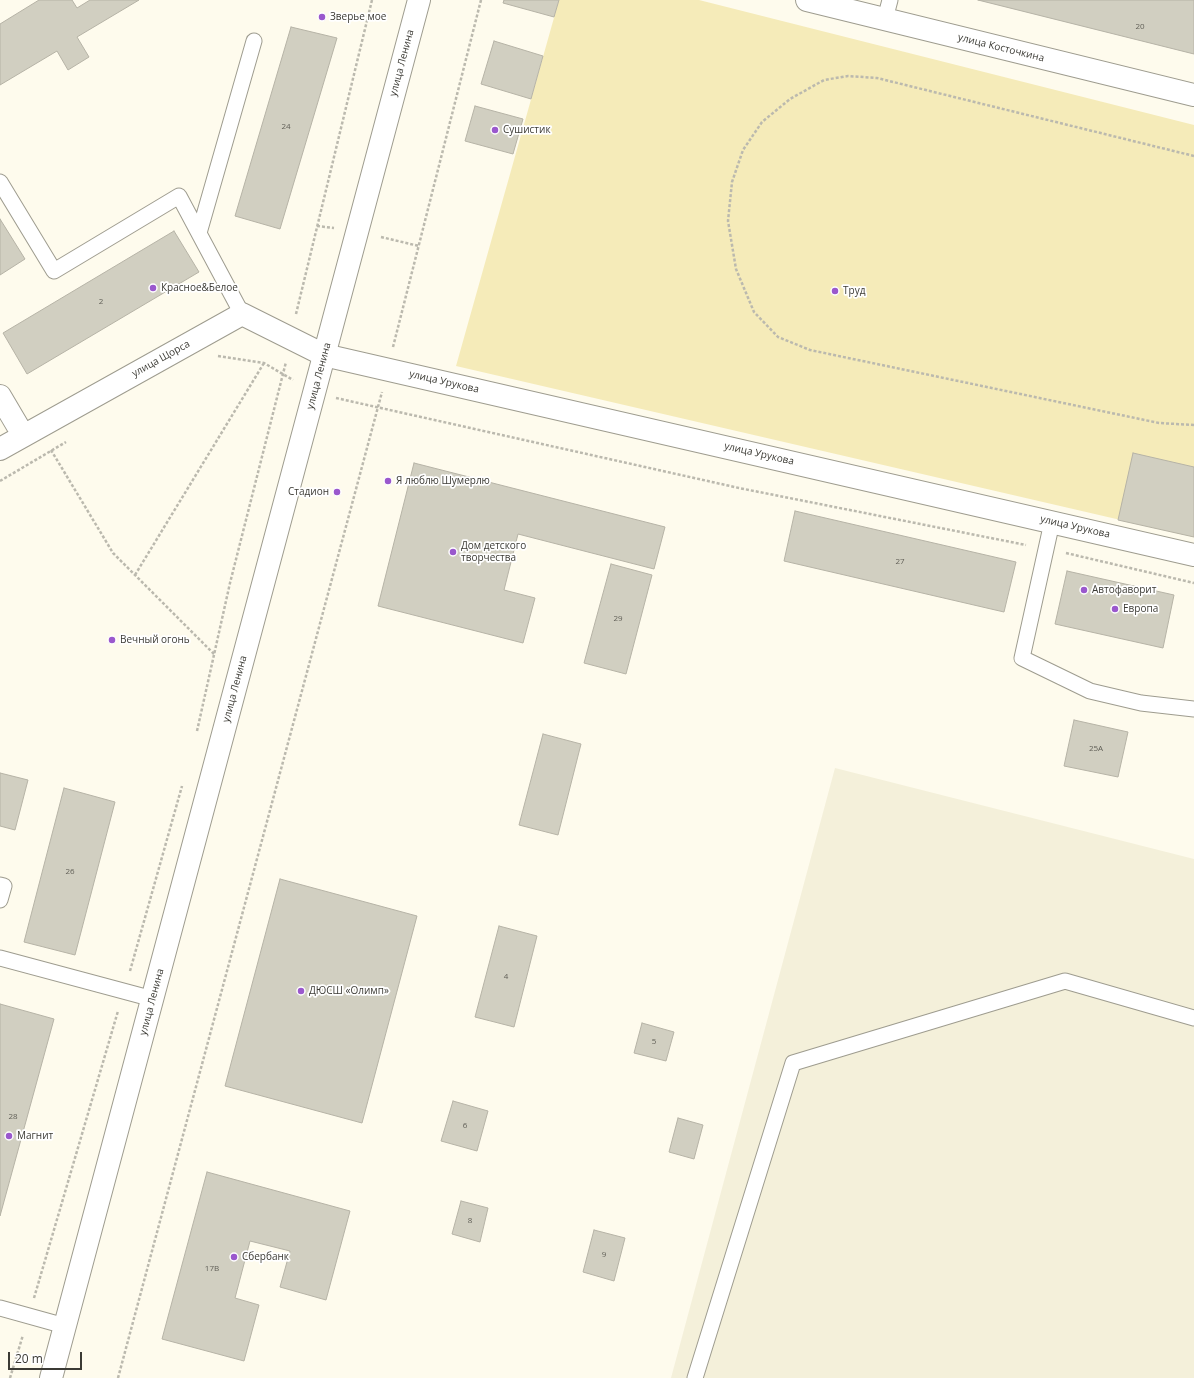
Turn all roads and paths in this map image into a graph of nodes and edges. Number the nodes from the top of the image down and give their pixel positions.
1 (372, 0) edge
2 (419, 0) edge
3 (481, 0) edge
4 (807, 0) edge
5 (888, 10) edge
6 (254, 41) dead end
7 (1194, 95) edge
8 (1194, 156) edge
9 (0, 182) edge
10 (199, 233) junction
11 (242, 314) junction
12 (290, 338) junction
13 (215, 355) dead end
14 (324, 355) junction
15 (264, 363) junction
16 (388, 370) junction
17 (283, 374) junction
18 (314, 393) junction
19 (0, 396) edge
20 (378, 408) junction
21 (1194, 425) edge
22 (23, 435) junction
23 (72, 438) dead end
24 (0, 449) edge
25 (51, 450) junction
26 (0, 481) edge
27 (1052, 522) junction
28 (1046, 549) junction
29 (1194, 555) edge
30 (135, 575) junction
31 (1194, 583) edge
32 (214, 654) junction
33 (1194, 709) edge
34 (196, 737) dead end
35 (183, 782) dead end
36 (0, 885) edge
37 (0, 900) edge
38 (0, 958) edge
39 (124, 991) junction
40 (153, 999) junction
41 (1194, 1018) edge
42 (0, 1308) edge
43 (28, 1316) junction
44 (66, 1326) junction
45 (10, 1378) edge
46 (51, 1378) edge
47 (118, 1378) edge
48 (695, 1378) edge

1 - 12 path
2 - 14 street, улица Ленина
3 - 16 path
4 - 5 street, улица Косточкина
5 - 7 street, улица Косточкина
6 - 10 lane
8 - 21 path
9 - 10 lane
10 - 11 lane
11 - 12 street
11 - 22 street, улица Щорса
12 - 14 street
12 - 17 path
13 - 15 path
14 - 16 street, улица Урукова
14 - 18 street, улица Ленина
15 - 17 path
15 - 30 path
16 - 20 path
16 - 27 street, улица Урукова
17 - 18 path
17 - 32 path
18 - 20 path
18 - 40 street, улица Ленина
19 - 22 street
20 - 28 path
20 - 47 path
22 - 24 street, улица Щорса
23 - 25 path
25 - 26 path
25 - 30 path
27 - 28 lane
27 - 29 street, улица Урукова
28 - 31 path
28 - 33 lane
30 - 32 path
32 - 34 path
35 - 39 path
36 - 37 lane
38 - 39 lane
39 - 40 lane
39 - 43 path
40 - 44 street, улица Ленина
41 - 48 lane
42 - 43 lane
43 - 44 lane
43 - 45 path
44 - 46 street, улица Ленина

